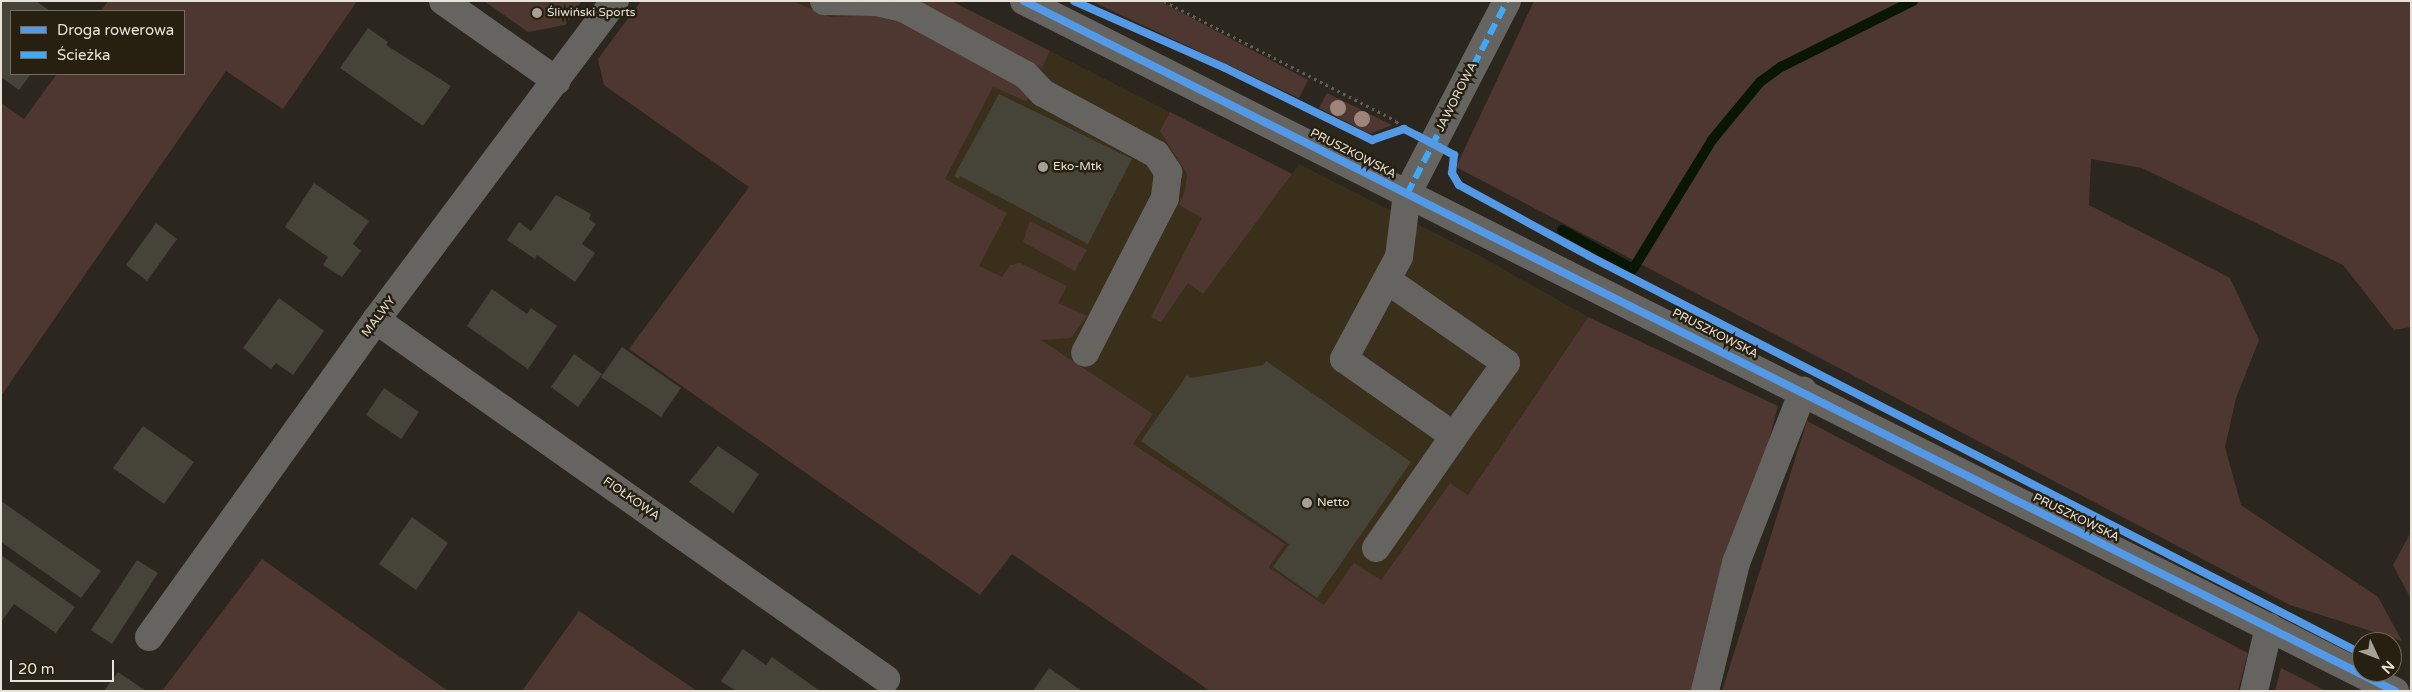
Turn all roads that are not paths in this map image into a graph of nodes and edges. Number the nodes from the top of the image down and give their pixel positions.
1 (444, 1) edge
2 (614, 1) edge
3 (824, 1) edge
4 (1024, 1) edge
5 (1506, 1) edge
6 (557, 81) junction
7 (1407, 194) junction
8 (1387, 280) junction
9 (376, 320) junction
10 (1085, 353) dead end
11 (1803, 391) junction
12 (1454, 436) junction
13 (1376, 548) dead end
14 (2269, 627) junction
15 (148, 637) dead end
16 (886, 679) dead end
17 (1704, 691) edge
18 (2254, 691) edge
19 (2395, 691) edge

1 - 6 street
2 - 6 street, MALWY
3 - 10 street
4 - 7 street, PRUSZKOWSKA
5 - 7 street, JAWOROWA
6 - 9 street, MALWY
7 - 8 street
7 - 11 street, PRUSZKOWSKA
8 - 12 street
8 - 12 street
9 - 15 street, MALWY
9 - 16 street, FIOŁKOWA
11 - 14 street, PRUSZKOWSKA
11 - 17 street
12 - 13 street
14 - 18 street
14 - 19 street, PRUSZKOWSKA

